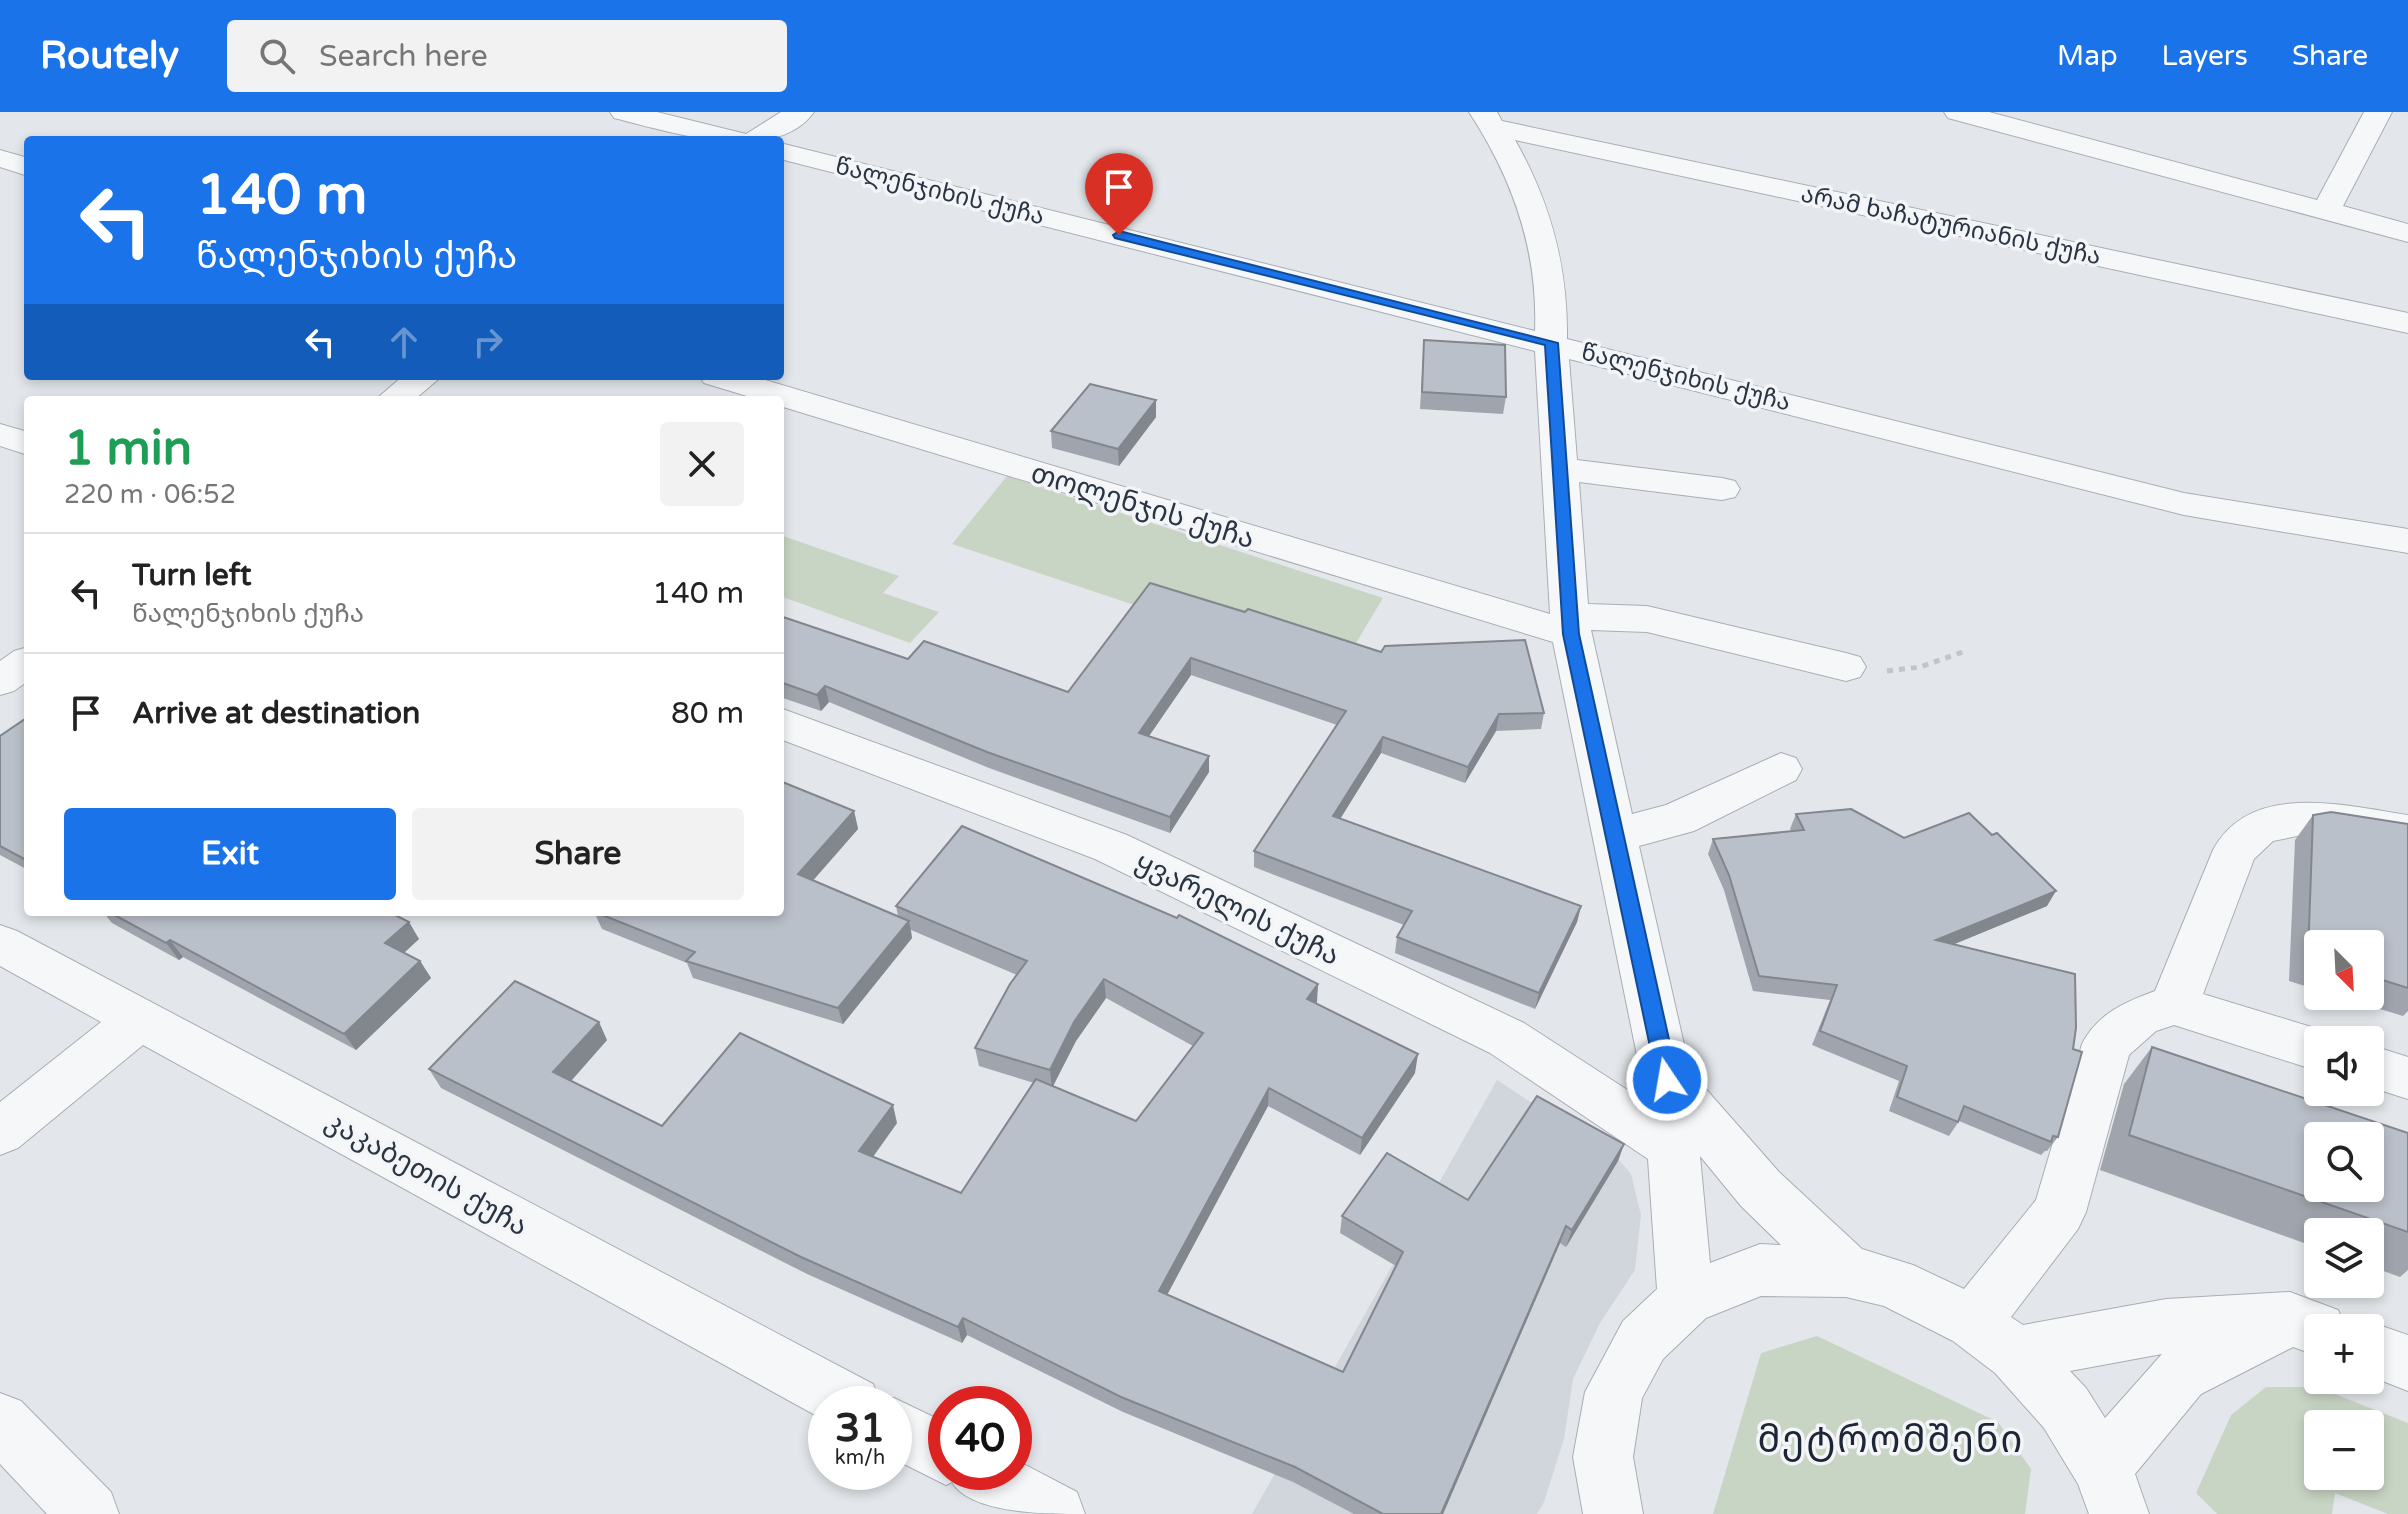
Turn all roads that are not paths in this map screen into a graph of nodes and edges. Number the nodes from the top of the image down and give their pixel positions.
1 (624, 112) edge
2 (800, 112) edge
3 (1958, 112) edge
4 (2390, 113) edge
5 (1488, 119) edge
6 (720, 136) edge
7 (762, 136) edge
8 (784, 152) edge
9 (0, 158) edge
10 (24, 166) edge
11 (2326, 211) junction
12 (2408, 233) edge
13 (2408, 323) edge
14 (1551, 343) junction
15 (420, 380) edge
16 (730, 380) edge
17 (398, 396) edge
18 (0, 434) edge
19 (24, 443) edge
20 (1560, 469) junction
21 (1722, 489) dead end
22 (2408, 541) edge
23 (1570, 625) junction
24 (24, 664) edge
25 (1846, 667) road end
26 (0, 681) edge
27 (784, 724) edge
28 (1781, 769) dead end
29 (2408, 832) edge
30 (1615, 835) junction
31 (0, 944) edge
32 (2174, 1005) junction
33 (141, 1018) junction
34 (2304, 1046) edge
35 (2384, 1070) edge
36 (2408, 1078) edge
37 (1667, 1080) junction
38 (0, 1132) edge
39 (1671, 1146) junction
40 (1846, 1271) junction
41 (1686, 1299) junction
42 (2304, 1324) edge
43 (1994, 1338) junction
44 (2384, 1354) edge
45 (2408, 1363) edge
46 (819, 1386) edge
47 (0, 1422) edge
48 (1011, 1490) edge
49 (2111, 1492) edge
50 (89, 1514) edge
51 (1055, 1514) edge
52 (1613, 1514) edge

1 - 6 street
2 - 7 street
3 - 11 street
4 - 11 street
5 - 13 street, არამ ხაჩატურიანის ქუჩა
5 - 14 street
8 - 14 street, წალენჯიხის ქუჩა
9 - 10 street
11 - 12 street
14 - 20 street
14 - 22 street, წალენჯიხის ქუჩა
15 - 17 street
16 - 23 street, თოლენჯის ქუჩა
18 - 19 street
20 - 21 street
20 - 23 street
23 - 25 street, თოლენჯის ქუჩა
23 - 30 street
24 - 26 street
27 - 39 street, ყვარელის ქუჩა
28 - 30 street
29 - 32 street
30 - 37 street
31 - 33 street, კაკაბეთის ქუჩა
32 - 34 street
32 - 43 street
33 - 38 street
33 - 46 street, კაკაბეთის ქუჩა
35 - 36 street
37 - 39 street
37 - 40 street
39 - 41 street
40 - 41 street
40 - 43 street
41 - 52 street
42 - 43 street
42 - 49 street
43 - 49 street
44 - 45 street
47 - 50 street
48 - 51 street

